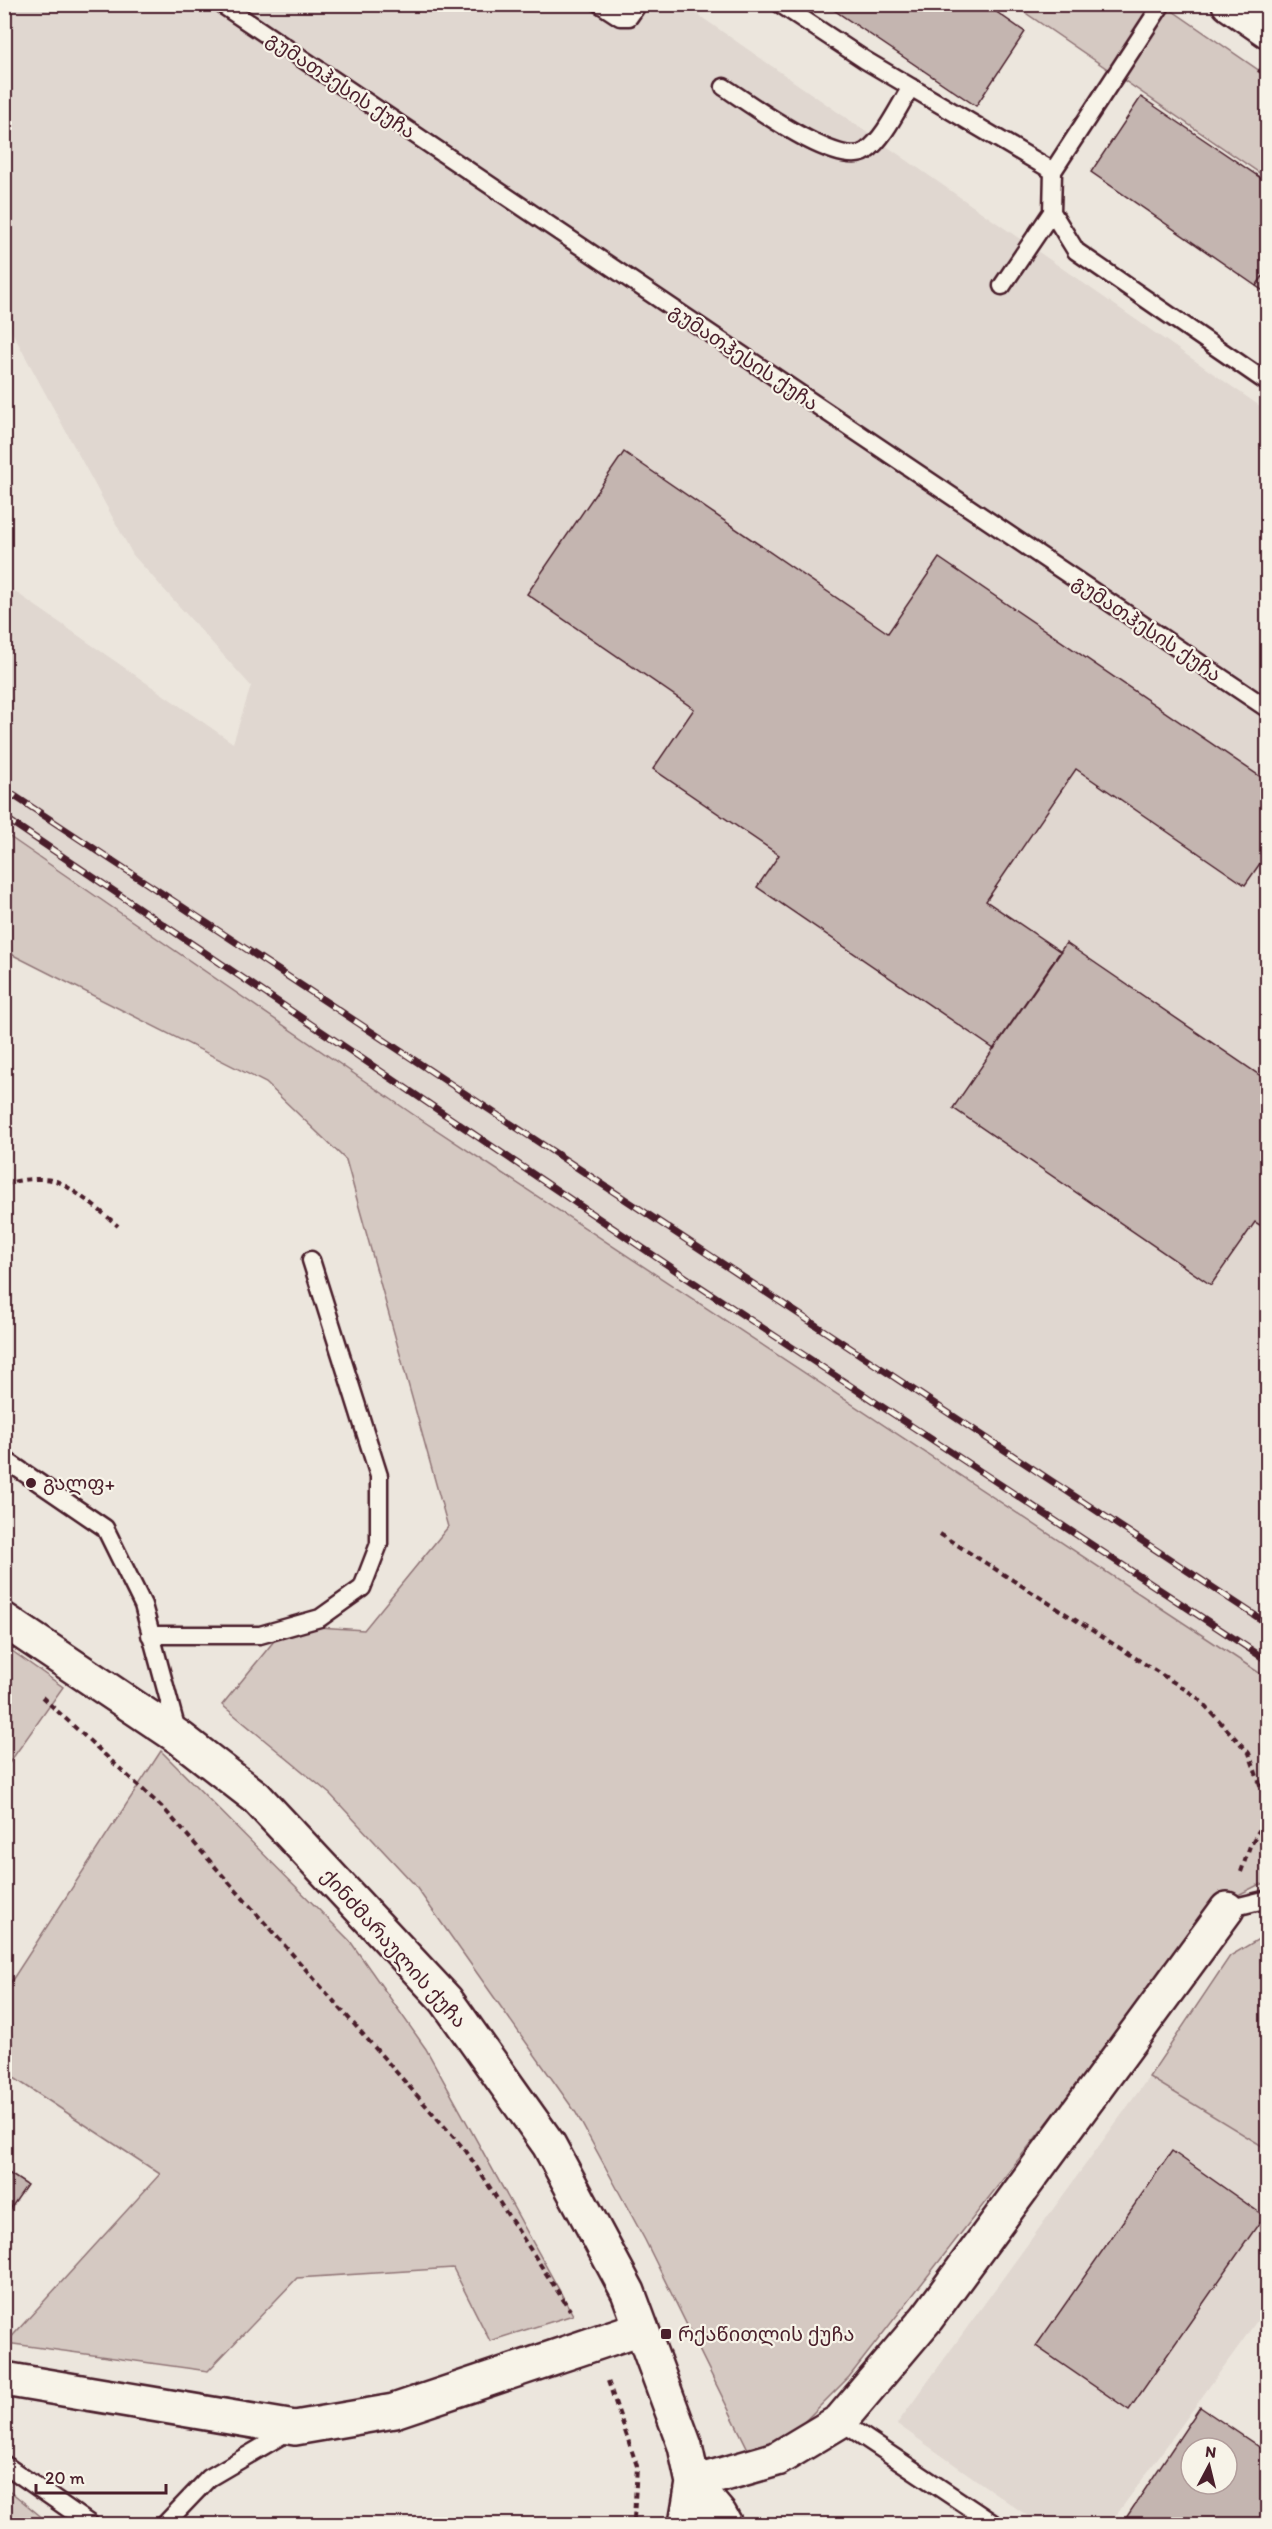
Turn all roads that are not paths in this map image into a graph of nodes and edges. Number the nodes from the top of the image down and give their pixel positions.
1 (221, 4) edge
2 (600, 4) edge
3 (638, 4) edge
4 (780, 4) edge
5 (1162, 4) edge
6 (1229, 4) edge
7 (1268, 31) edge
8 (724, 87) dead end
9 (911, 87) junction
10 (1053, 171) junction
11 (1052, 212) junction
12 (1002, 286) dead end
13 (1268, 383) edge
14 (1268, 709) edge
15 (311, 1260) dead end
16 (4, 1459) edge
17 (4, 1620) edge
18 (150, 1635) junction
19 (180, 1738) junction
20 (1268, 1899) edge
21 (1227, 1909) joint
22 (641, 2328) junction
23 (4, 2379) edge
24 (840, 2421) junction
25 (295, 2428) junction
26 (4, 2464) edge
27 (693, 2484) junction
28 (90, 2524) edge
29 (165, 2524) edge
30 (686, 2524) edge
31 (725, 2524) edge
32 (994, 2524) edge

1 - 14 lane, გუმათჰესის ქუჩა
2 - 3 lane
4 - 9 lane
5 - 10 lane
6 - 7 street
8 - 9 lane
9 - 10 lane
10 - 11 lane
11 - 12 lane
11 - 13 lane
15 - 18 lane
16 - 18 lane
17 - 19 street, ქინძმარაულის ქუჩა
18 - 19 lane
19 - 22 street, ქინძმარაულის ქუჩა
20 - 21 lane
21 - 24 street
22 - 25 street
22 - 27 street, ქინძმარაულის ქუჩა
23 - 25 street
24 - 27 street
24 - 32 lane
25 - 29 lane
26 - 28 lane
27 - 30 street, ქინძმარაულის ქუჩა
27 - 31 street, ქინძმარაულის ქუჩა

